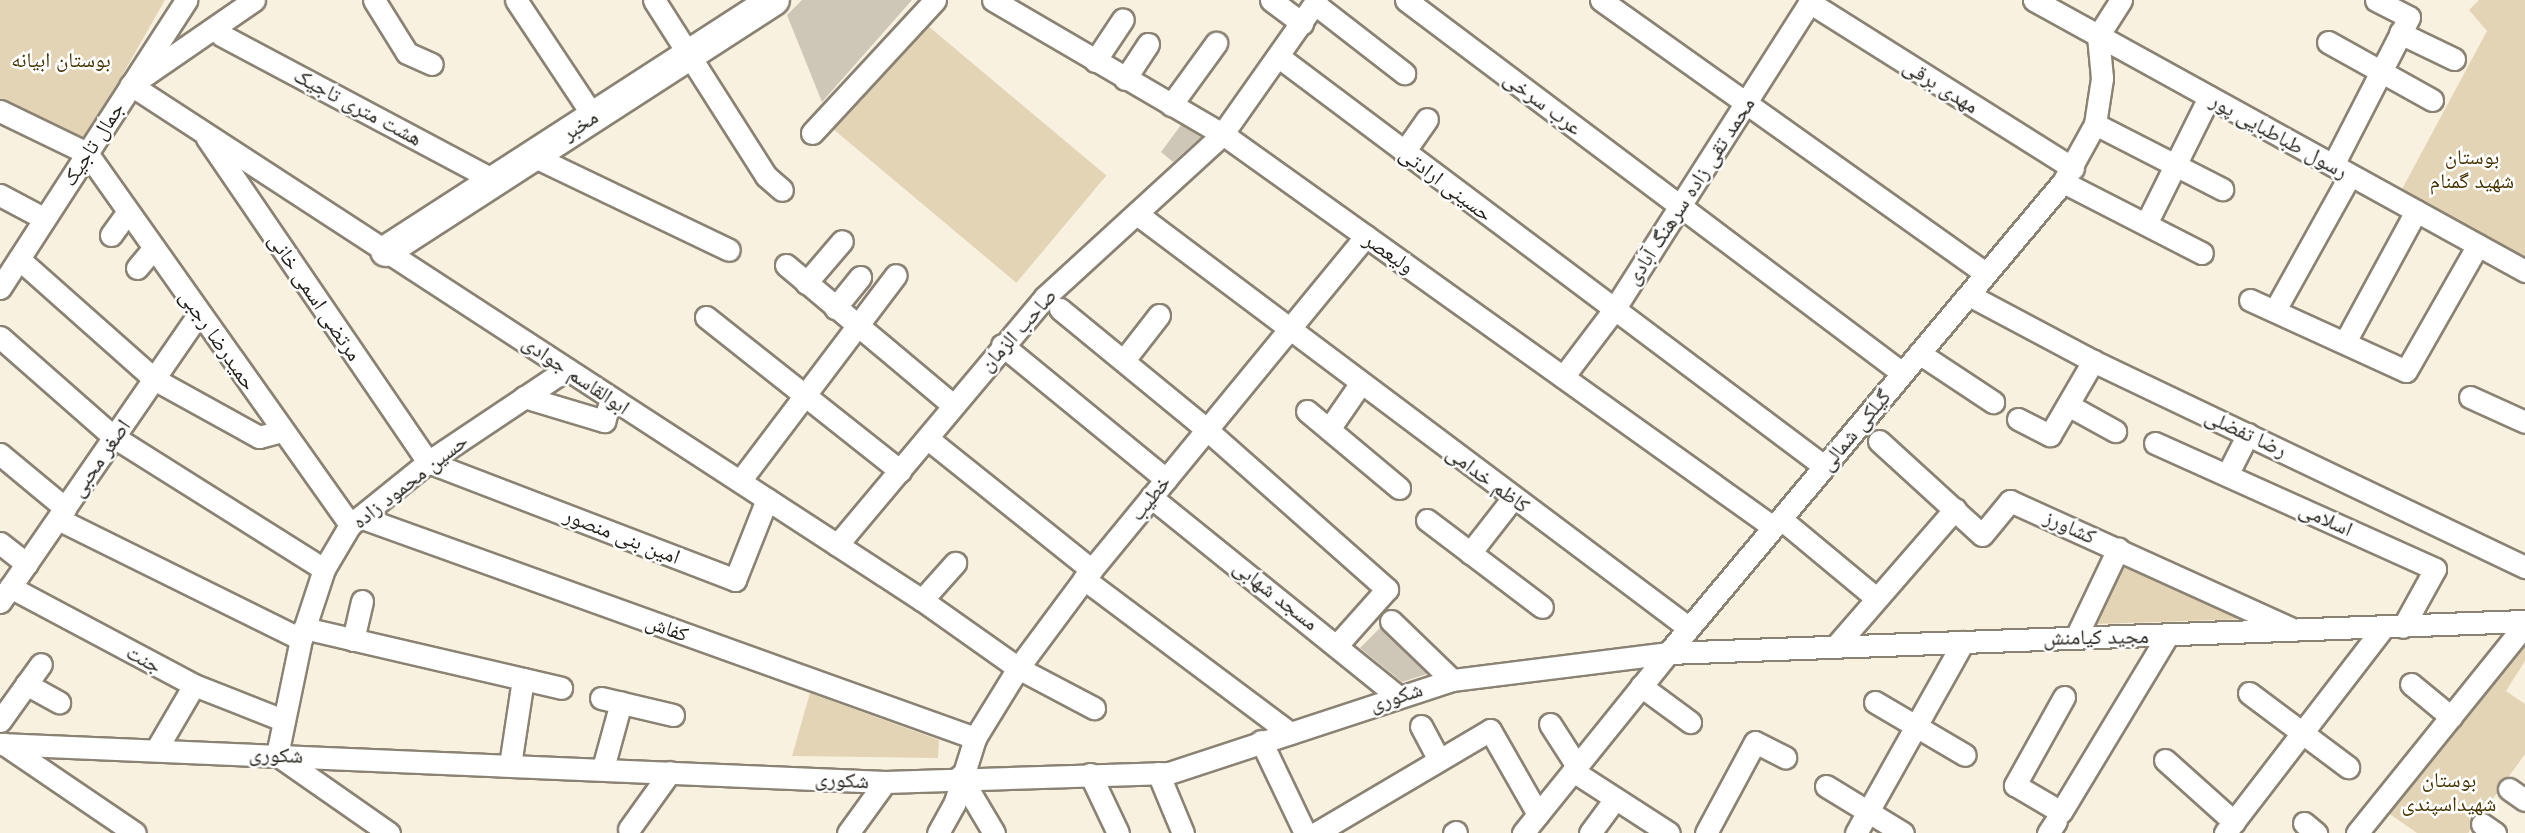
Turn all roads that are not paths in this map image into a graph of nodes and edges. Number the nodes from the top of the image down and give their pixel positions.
1 (186, 0) edge
2 (254, 0) edge
3 (374, 0) edge
4 (516, 0) edge
5 (653, 0) edge
6 (774, 0) edge
7 (935, 0) edge
8 (993, 0) edge
9 (1271, 0) edge
10 (1406, 0) edge
11 (1601, 0) edge
12 (2034, 0) edge
13 (2122, 0) edge
14 (2376, 0) edge
15 (1810, 1) edge
16 (1316, 2) edge
17 (1123, 19) dead end
18 (1302, 23) junction
19 (2404, 25) junction
20 (221, 35) dead end
21 (2098, 36) junction
22 (2328, 42) dead end
23 (1216, 43) dead end
24 (1149, 44) dead end
25 (690, 54) junction
26 (1279, 57) junction
27 (2454, 59) dead end
28 (1095, 61) junction
29 (432, 64) dead end
30 (2379, 70) junction
31 (1404, 73) dead end
32 (1125, 79) junction
33 (131, 85) junction
34 (2210, 97) junction
35 (2432, 100) dead end
36 (1746, 104) junction
37 (1171, 105) junction
38 (0, 111) edge
39 (593, 117) junction
40 (1427, 119) dead end
41 (2095, 124) junction
42 (202, 131) junction
43 (813, 133) dead end
44 (1221, 136) junction
45 (1404, 152) junction
46 (87, 153) junction
47 (533, 156) junction
48 (2176, 165) junction
49 (2342, 170) junction
50 (2068, 175) junction
51 (494, 180) junction
52 (2222, 189) dead end
53 (782, 190) dead end
54 (0, 195) edge
55 (1680, 206) junction
56 (2416, 211) junction
57 (128, 212) junction
58 (1137, 214) junction
59 (43, 218) junction
60 (2147, 224) junction
61 (111, 236) dead end
62 (1366, 236) junction
63 (842, 241) dead end
64 (2477, 245) junction
65 (154, 248) junction
66 (729, 250) dead end
67 (386, 251) junction
68 (2202, 253) dead end
69 (786, 265) dead end
70 (137, 268) dead end
71 (7, 271) edge
72 (2525, 271) edge
73 (1985, 273) junction
74 (896, 275) dead end
75 (860, 277) dead end
76 (806, 283) junction
77 (1969, 295) junction
78 (2250, 300) dead end
79 (835, 309) junction
80 (1060, 309) dead end
81 (2275, 310) junction
82 (1613, 311) junction
83 (200, 314) junction
84 (1159, 315) dead end
85 (706, 317) dead end
86 (856, 326) junction
87 (1288, 330) junction
88 (0, 337) edge
89 (2345, 342) junction
90 (1002, 345) junction
91 (1919, 353) junction
92 (1124, 360) junction
93 (2093, 361) junction
94 (567, 369) junction
95 (1902, 373) junction
96 (1563, 377) junction
97 (155, 379) junction
98 (1360, 384) junction
99 (803, 394) junction
100 (524, 397) junction
101 (2470, 397) dead end
102 (611, 399) junction
103 (1993, 402) dead end
104 (953, 405) junction
105 (2068, 405) junction
106 (1307, 411) dead end
107 (2523, 416) edge
108 (2018, 419) dead end
109 (1206, 429) junction
110 (1329, 429) junction
111 (2115, 430) dead end
112 (281, 431) junction
113 (2248, 434) junction
114 (114, 437) junction
115 (927, 438) junction
116 (1879, 441) dead end
117 (2155, 443) dead end
118 (0, 454) edge
119 (428, 462) junction
120 (1824, 466) junction
121 (900, 471) junction
122 (2227, 475) junction
123 (1166, 479) junction
124 (740, 481) junction
125 (1399, 488) dead end
126 (1151, 497) junction
127 (1513, 498) junction
128 (767, 499) junction
129 (1955, 509) junction
130 (61, 513) junction
131 (1427, 520) dead end
132 (355, 521) junction
133 (1777, 523) junction
134 (0, 543) edge
135 (837, 545) junction
136 (2118, 549) junction
137 (1470, 553) junction
138 (955, 563) dead end
139 (27, 564) junction
140 (2525, 567) edge
141 (324, 569) junction
142 (1088, 575) junction
143 (5, 595) edge
144 (1875, 598) junction
145 (922, 600) junction
146 (362, 601) dead end
147 (1542, 607) dead end
148 (1391, 621) dead end
149 (2525, 623) edge
150 (2393, 627) junction
151 (1689, 628) junction
152 (2296, 631) junction
153 (302, 633) junction
154 (2167, 636) junction
155 (2076, 637) junction
156 (352, 640) junction
157 (1963, 642) junction
158 (1338, 644) junction
159 (1835, 647) junction
160 (1668, 653) junction
161 (41, 664) dead end
162 (1018, 668) junction
163 (523, 679) junction
164 (1452, 680) junction
165 (26, 684) junction
166 (2411, 684) dead end
167 (194, 685) junction
168 (1641, 686) junction
169 (561, 688) dead end
170 (2249, 693) dead end
171 (1398, 696) junction
172 (2064, 697) dead end
173 (59, 702) dead end
174 (1875, 702) dead end
175 (1094, 708) dead end
176 (673, 715) dead end
177 (2451, 717) junction
178 (283, 720) junction
179 (0, 721) edge
180 (1690, 722) dead end
181 (1550, 724) dead end
182 (1421, 726) dead end
183 (1915, 727) junction
184 (2302, 732) junction
185 (1290, 733) junction
186 (975, 738) junction
187 (1261, 741) junction
188 (2, 744) edge
189 (156, 751) junction
190 (277, 755) junction
191 (1965, 755) dead end
192 (1785, 757) dead end
193 (1439, 760) junction
194 (2165, 760) dead end
195 (510, 765) junction
196 (2348, 766) dead end
197 (603, 768) junction
198 (1575, 769) junction
199 (670, 772) junction
200 (1157, 773) junction
201 (1090, 774) junction
202 (960, 776) junction
203 (884, 782) junction
204 (1826, 786) dead end
205 (1615, 799) junction
206 (1867, 812) junction
207 (1538, 814) junction
208 (2055, 822) edge
209 (2230, 827) edge
210 (629, 829) dead end
211 (135, 833) edge
212 (388, 833) edge
213 (848, 833) edge
214 (939, 833) edge
215 (994, 833) edge
216 (1118, 833) edge
217 (1182, 833) edge
218 (1305, 833) edge
219 (1316, 833) edge
220 (1523, 833) edge
221 (1590, 833) edge
222 (1669, 833) edge
223 (1706, 833) edge
224 (1856, 833) edge
225 (1903, 833) edge
226 (2357, 833) edge

1 - 33 street, جمال تاجیک
2 - 33 street
3 - 29 street
4 - 39 street
5 - 25 street
6 - 25 main road, مخبر
7 - 43 street
8 - 28 street, ولیعصر
9 - 18 street
10 - 55 street, عرب سرخی
11 - 36 street
12 - 21 street, رسول طباطبایی پور
13 - 21 street
14 - 19 street
15 - 36 street, محمد تقی زاده سرهنگ آبادی
15 - 50 street, مهدی برقی
16 - 18 street, صاحب الزمان
16 - 31 street
17 - 28 street
18 - 26 street, صاحب الزمان
19 - 27 street
19 - 30 street
20 - 51 street, هشت متری تاجیک
21 - 34 street, رسول طباطبایی پور
21 - 41 street, گيلکی شمالی
22 - 30 street
23 - 37 street
24 - 32 street
25 - 39 main road, مخبر
25 - 53 street
26 - 44 street, صاحب الزمان
26 - 45 street, حسینی ارادتی
28 - 32 street, ولیعصر
30 - 35 street
30 - 49 street
32 - 37 street, ولیعصر
33 - 42 street, ابوالقاسم جوادی
33 - 46 street, جمال تاجیک
34 - 48 street
34 - 49 street, رسول طباطبایی پور
36 - 55 street, محمد تقی زاده سرهنگ آبادی
36 - 73 street
37 - 44 street, ولیعصر
38 - 46 street
39 - 47 main road, مخبر
40 - 45 street
41 - 48 street
41 - 50 street, گيلکی شمالی
42 - 67 street, ابوالقاسم جوادی
42 - 119 street, مرتضی اسمی خانی
44 - 58 street, صاحب الزمان
44 - 62 street, ولیعصر
45 - 82 street, حسینی ارادتی
46 - 57 street, حمیدرضا رجبی
46 - 59 street, جمال تاجیک
47 - 51 main road, مخبر
47 - 66 street
48 - 52 street
48 - 60 street
49 - 56 street, رسول طباطبایی پور
49 - 81 street
50 - 60 street, مهدی برقی
50 - 73 street, گيلکی شمالی
51 - 67 main road, مخبر
54 - 59 street
55 - 82 street, محمد تقی زاده سرهنگ آبادی
55 - 95 street, عرب سرخی
56 - 64 street, رسول طباطبایی پور
56 - 89 street
57 - 61 street
57 - 65 street, حمیدرضا رجبی
58 - 87 street, کاظم خدامی
58 - 90 street, صاحب الزمان
59 - 71 street, جمال تاجیک
60 - 68 street, مهدی برقی
62 - 87 street, خطیب
62 - 96 street, ولیعصر
63 - 76 street
64 - 72 street, رسول طباطبایی پور
64 - 89 street
65 - 70 street
65 - 83 street, حمیدرضا رجبی
67 - 94 street, ابوالقاسم جوادی
69 - 76 street
71 - 97 street
73 - 77 street, گيلکی شمالی
74 - 86 street
75 - 79 street
76 - 79 street
77 - 91 street, گيلکی شمالی
77 - 93 street, رضا تفضلی
78 - 81 street
79 - 86 street
80 - 92 street
81 - 89 street
82 - 96 street, محمد تقی زاده سرهنگ آبادی
82 - 120 street, حسینی ارادتی
83 - 97 street, اصغر محبی
83 - 112 street, حمیدرضا رجبی
84 - 92 street
85 - 99 street
86 - 99 street
86 - 104 street
87 - 98 street, کاظم خدامی
87 - 109 street, خطیب
88 - 114 street
90 - 104 street, صاحب الزمان
90 - 123 street
91 - 95 street, گيلکی شمالی
91 - 103 street
92 - 109 street
93 - 105 street
93 - 113 street, رضا تفضلی
94 - 100 street, حسین محمود زاده
94 - 102 street, ابوالقاسم جوادی
95 - 120 street, گيلکی شمالی
96 - 133 street, ولیعصر
97 - 112 street
97 - 114 street, اصغر محبی
98 - 110 street
98 - 127 street, کاظم خدامی
99 - 121 street
99 - 124 street
100 - 102 street
100 - 119 street, حسین محمود زاده
101 - 107 street
102 - 124 street, ابوالقاسم جوادی
104 - 115 street, صاحب الزمان
105 - 108 street
105 - 111 street
106 - 110 street
109 - 123 street, خطیب
109 - 158 street
110 - 125 street
112 - 132 street, حمیدرضا رجبی
113 - 122 street
113 - 140 street, رضا تفضلی
114 - 130 street, اصغر محبی
114 - 141 street
115 - 121 street, صاحب الزمان
115 - 142 street
116 - 129 street, کشاورز
117 - 122 street, اسلامی
118 - 130 street
119 - 128 street, امین بنی منصور
119 - 132 street, حسین محمود زاده
120 - 133 street, گيلکی شمالی
121 - 135 street, صاحب الزمان
122 - 150 street, اسلامی
123 - 126 street, خطیب
124 - 128 street, ابوالقاسم جوادی
126 - 142 street, خطیب
126 - 158 street, مسجد شهابی
127 - 137 street
127 - 151 street, کاظم خدامی
128 - 135 street, ابوالقاسم جوادی
129 - 136 street, کشاورز
129 - 144 street
130 - 139 street, اصغر محبی
130 - 153 street
131 - 137 street
132 - 141 street, حسین محمود زاده
132 - 186 street, کفاش
133 - 144 street, ولیعصر
133 - 151 street, گيلکی شمالی
134 - 139 street
135 - 145 street, ابوالقاسم جوادی
136 - 152 street, کشاورز
136 - 155 street
137 - 147 street
138 - 145 street
139 - 143 street, اصغر محبی
141 - 153 street, حسین محمود زاده
142 - 162 street, خطیب
142 - 185 street
143 - 167 street, جنت
144 - 159 street
145 - 162 street, ابوالقاسم جوادی
146 - 156 street
148 - 164 street
149 - 150 street, مجید کیامنش
149 - 177 street
150 - 152 street, مجید کیامنش
150 - 184 street
151 - 160 street, گيلکی شمالی
152 - 154 street, مجید کیامنش
153 - 156 street
153 - 178 street, حسین محمود زاده
154 - 155 street, مجید کیامنش
154 - 208 street
155 - 157 street, مجید کیامنش
156 - 163 street
157 - 159 street, مجید کیامنش
157 - 183 street
158 - 171 street, مسجد شهابی
159 - 160 street, مجید کیامنش
160 - 164 street, شکوری
160 - 168 street, گيلکی شمالی
161 - 165 street
162 - 175 street, ابوالقاسم جوادی
162 - 186 street, خطیب
163 - 169 street
163 - 195 street
164 - 171 street, شکوری
165 - 173 street
165 - 179 street
166 - 177 street
167 - 178 street, جنت
167 - 189 street
168 - 180 street
168 - 198 street, گيلکی شمالی
170 - 184 street
171 - 185 street, شکوری
172 - 208 street
174 - 183 street
176 - 197 street
177 - 226 street
178 - 190 street, حسین محمود زاده
181 - 198 street
182 - 193 street
183 - 191 street
183 - 206 street
184 - 196 street
184 - 209 street
185 - 187 street, شکوری
186 - 202 street, خطیب
187 - 200 street, شکوری
187 - 218 street
188 - 189 street, شکوری
188 - 211 street
189 - 190 street, شکوری
190 - 195 street, شکوری
190 - 212 street
192 - 223 street
193 - 207 street
193 - 219 street
194 - 209 street
195 - 197 street, شکوری
197 - 199 street, شکوری
198 - 205 street
198 - 207 street, گيلکی شمالی
199 - 203 street, شکوری
199 - 210 street
200 - 201 street, شکوری
200 - 217 street
201 - 202 street, شکوری
201 - 216 street
202 - 203 street, شکوری
202 - 214 street, خطیب
202 - 215 street
203 - 213 street
204 - 206 street
205 - 221 street
205 - 222 street
206 - 224 street
206 - 225 street
207 - 220 street, گيلکی شمالی

